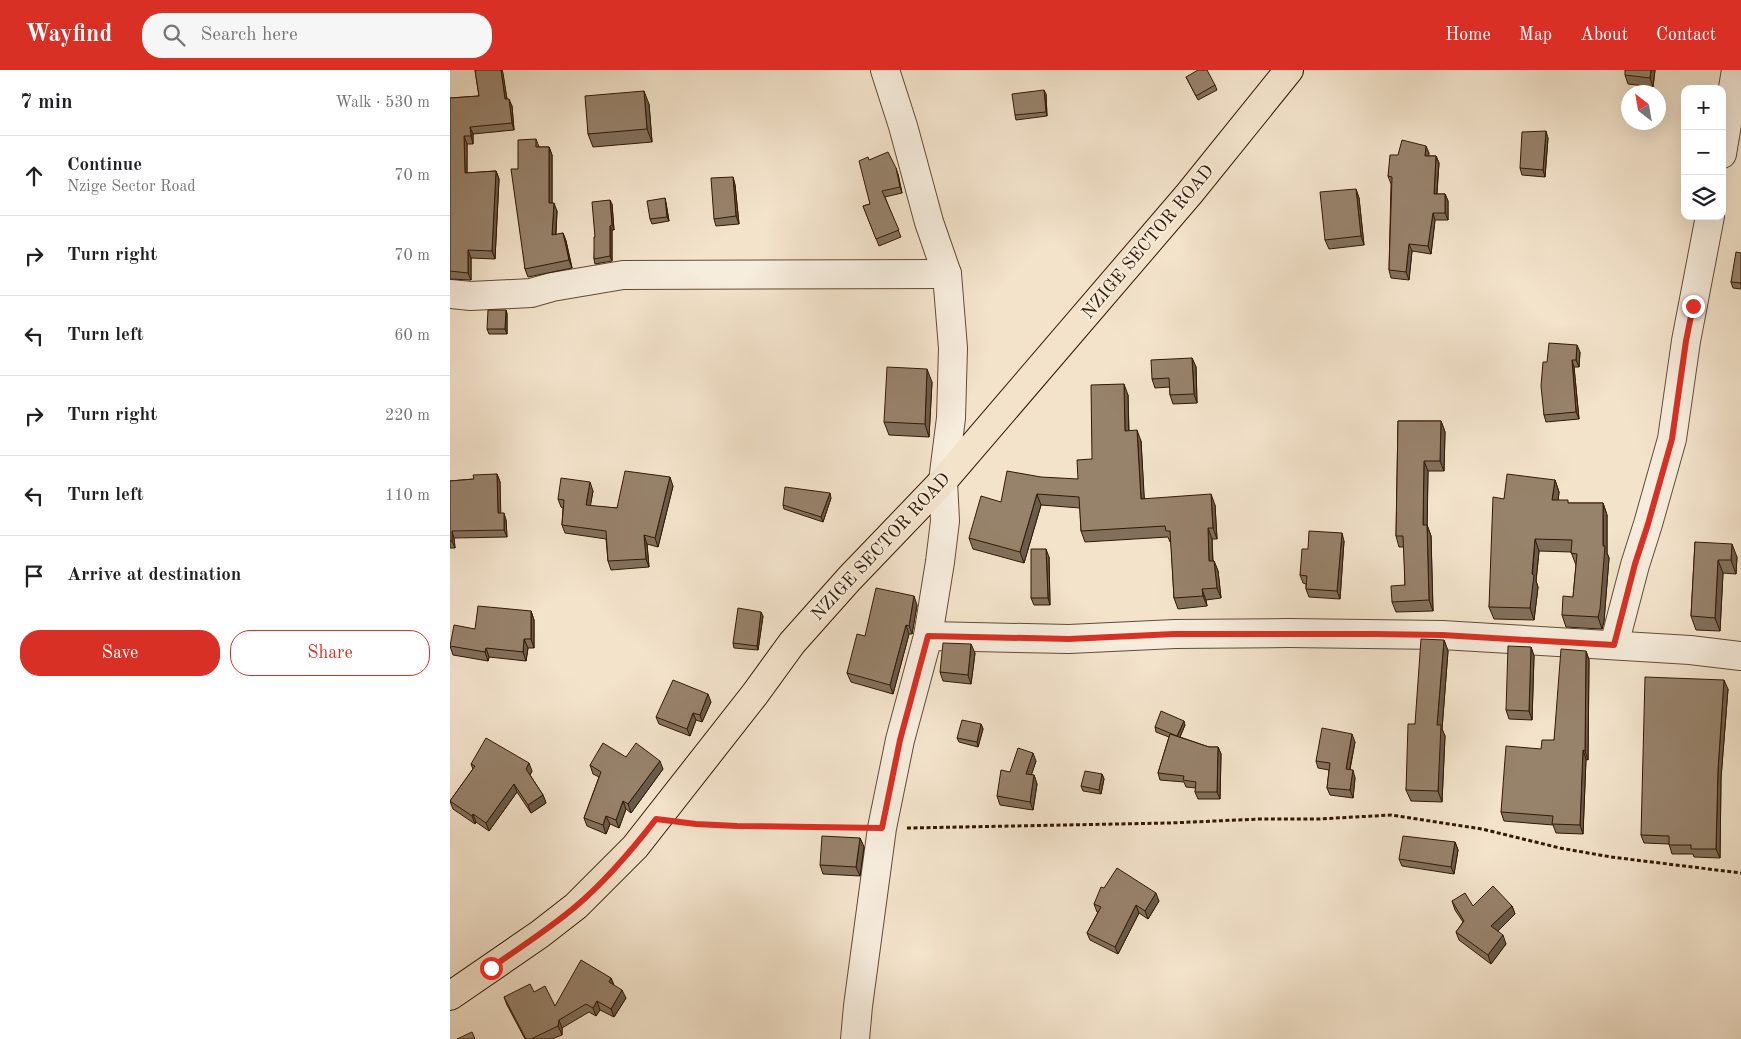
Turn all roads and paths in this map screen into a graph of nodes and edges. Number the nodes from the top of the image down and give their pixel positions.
1 (885, 70) edge
2 (1289, 70) edge
3 (1736, 70) edge
4 (1726, 130) edge
5 (1709, 220) edge
6 (947, 274) junction
7 (450, 294) edge
8 (943, 481) junction
9 (928, 636) junction
10 (1614, 645) junction
11 (1741, 656) edge
12 (656, 819) junction
13 (882, 828) junction
14 (1741, 873) edge
15 (450, 996) edge
16 (855, 1039) edge

1 - 6 street
2 - 8 main road, NZIGE SECTOR ROAD
3 - 4 street
5 - 10 street
6 - 7 street
6 - 8 street
8 - 9 street
8 - 12 main road, NZIGE SECTOR ROAD
9 - 10 street
9 - 13 street
10 - 11 street
12 - 13 path
12 - 15 main road, NZIGE SECTOR ROAD
13 - 14 path
13 - 16 street

